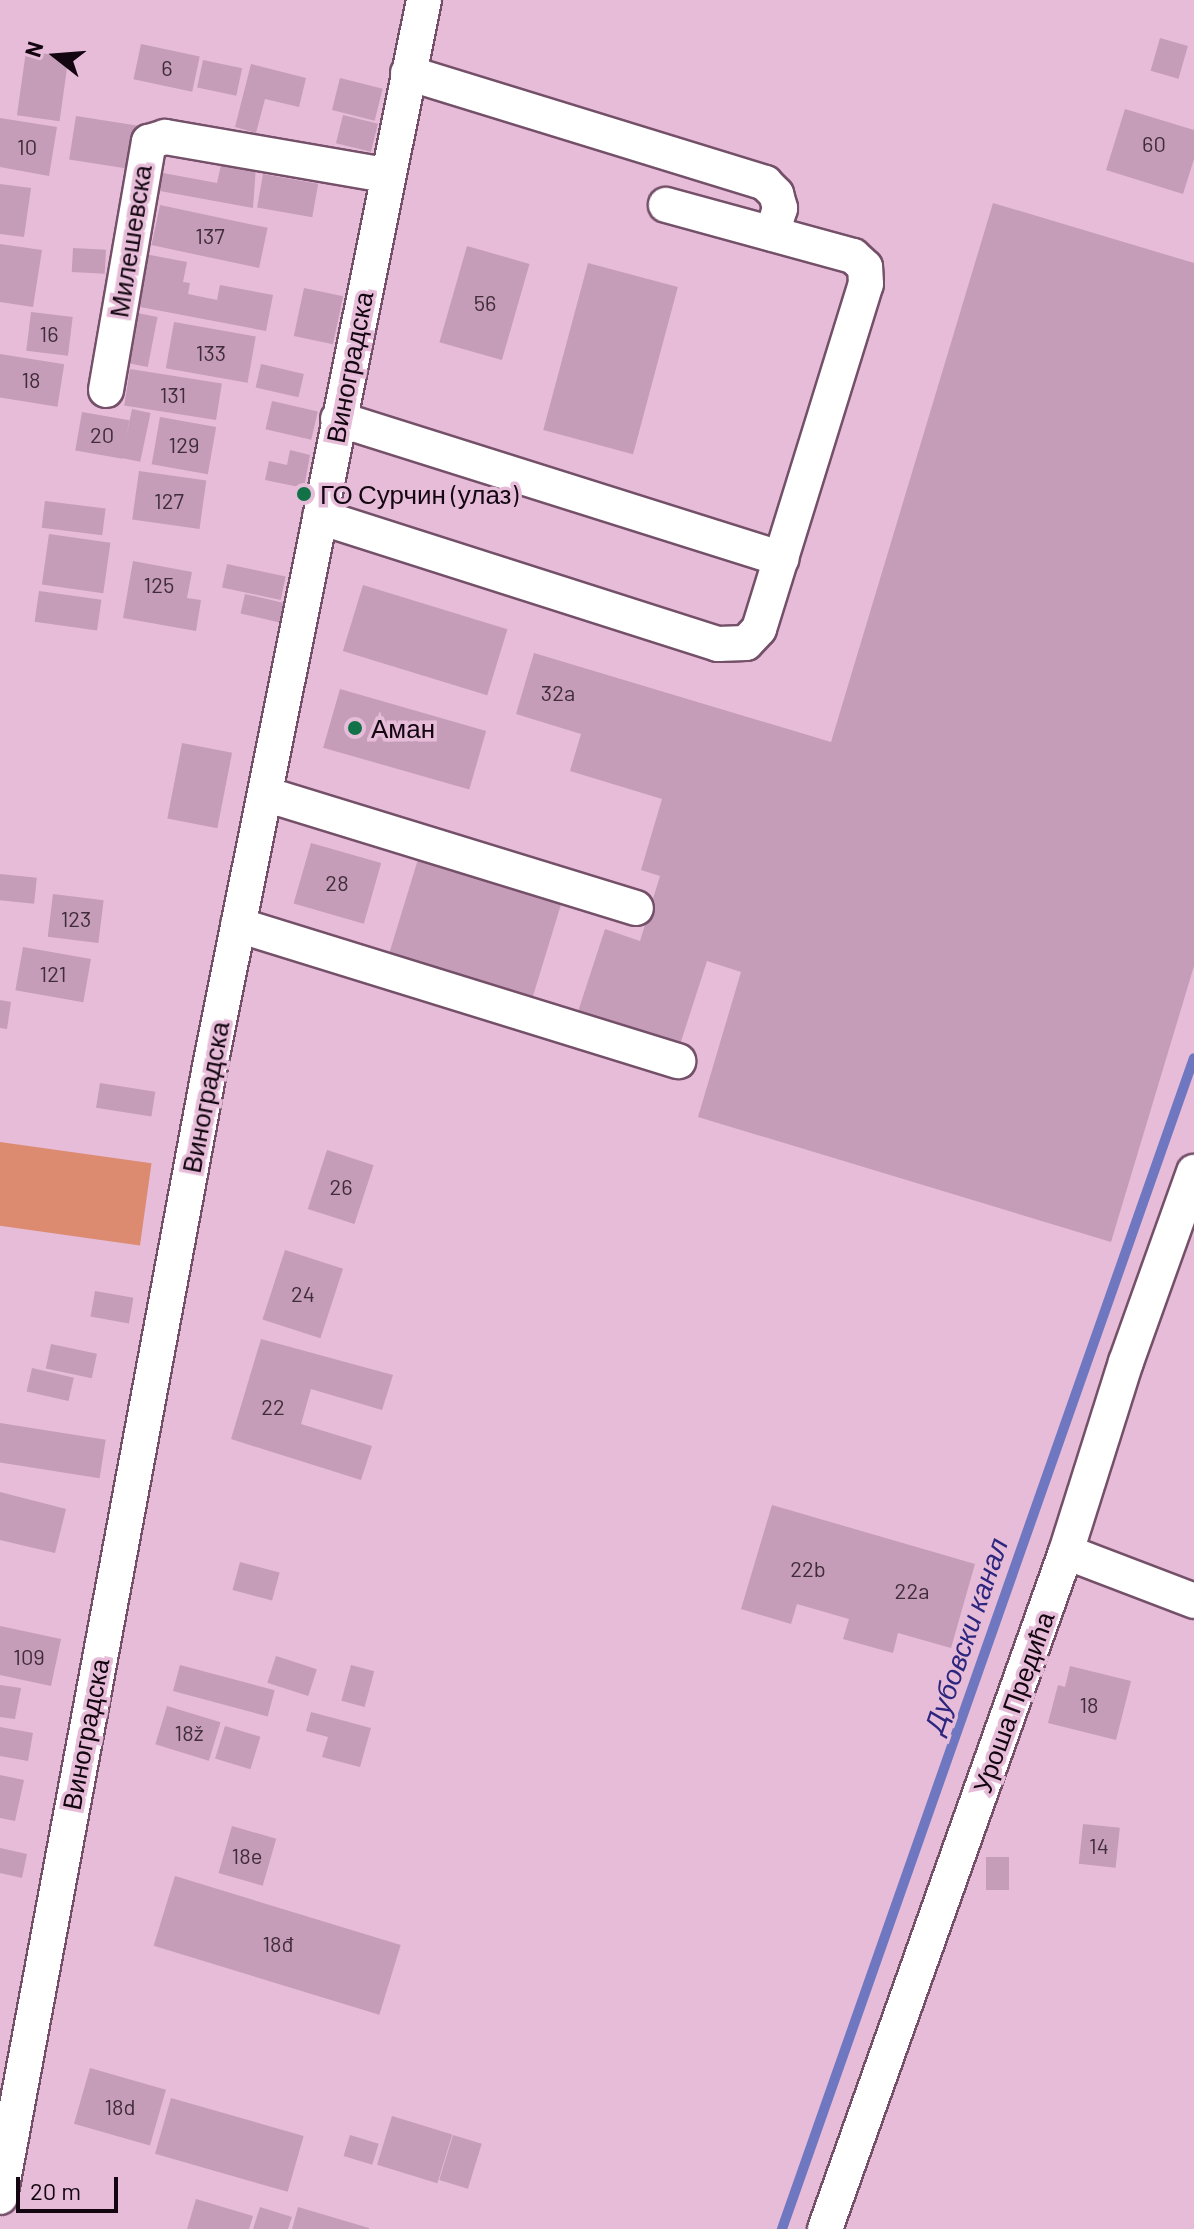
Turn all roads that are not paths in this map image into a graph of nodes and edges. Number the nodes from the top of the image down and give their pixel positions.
1 (424, 0) edge
2 (408, 73) junction
3 (386, 175) junction
4 (666, 205) dead end
5 (772, 234) junction
6 (106, 390) dead end
7 (338, 419) junction
8 (320, 517) junction
9 (781, 559) junction
10 (265, 794) junction
11 (636, 908) dead end
12 (238, 925) junction
13 (678, 1061) dead end
14 (1194, 1172) edge
15 (1066, 1552) junction
16 (1194, 1601) edge
17 (0, 2197) edge
18 (825, 2229) edge

1 - 2 street, Виноградска
2 - 3 street, Виноградска
2 - 5 street
3 - 6 street, Милешевска
3 - 7 street, Виноградска
4 - 5 street
5 - 9 street
7 - 8 street, Виноградска
7 - 9 street
8 - 9 street
8 - 10 street, Виноградска
10 - 11 street
10 - 12 street, Виноградска
12 - 13 street
12 - 17 street, Виноградска
14 - 15 street, Уроша Предића
15 - 16 street
15 - 18 street, Уроша Предића

